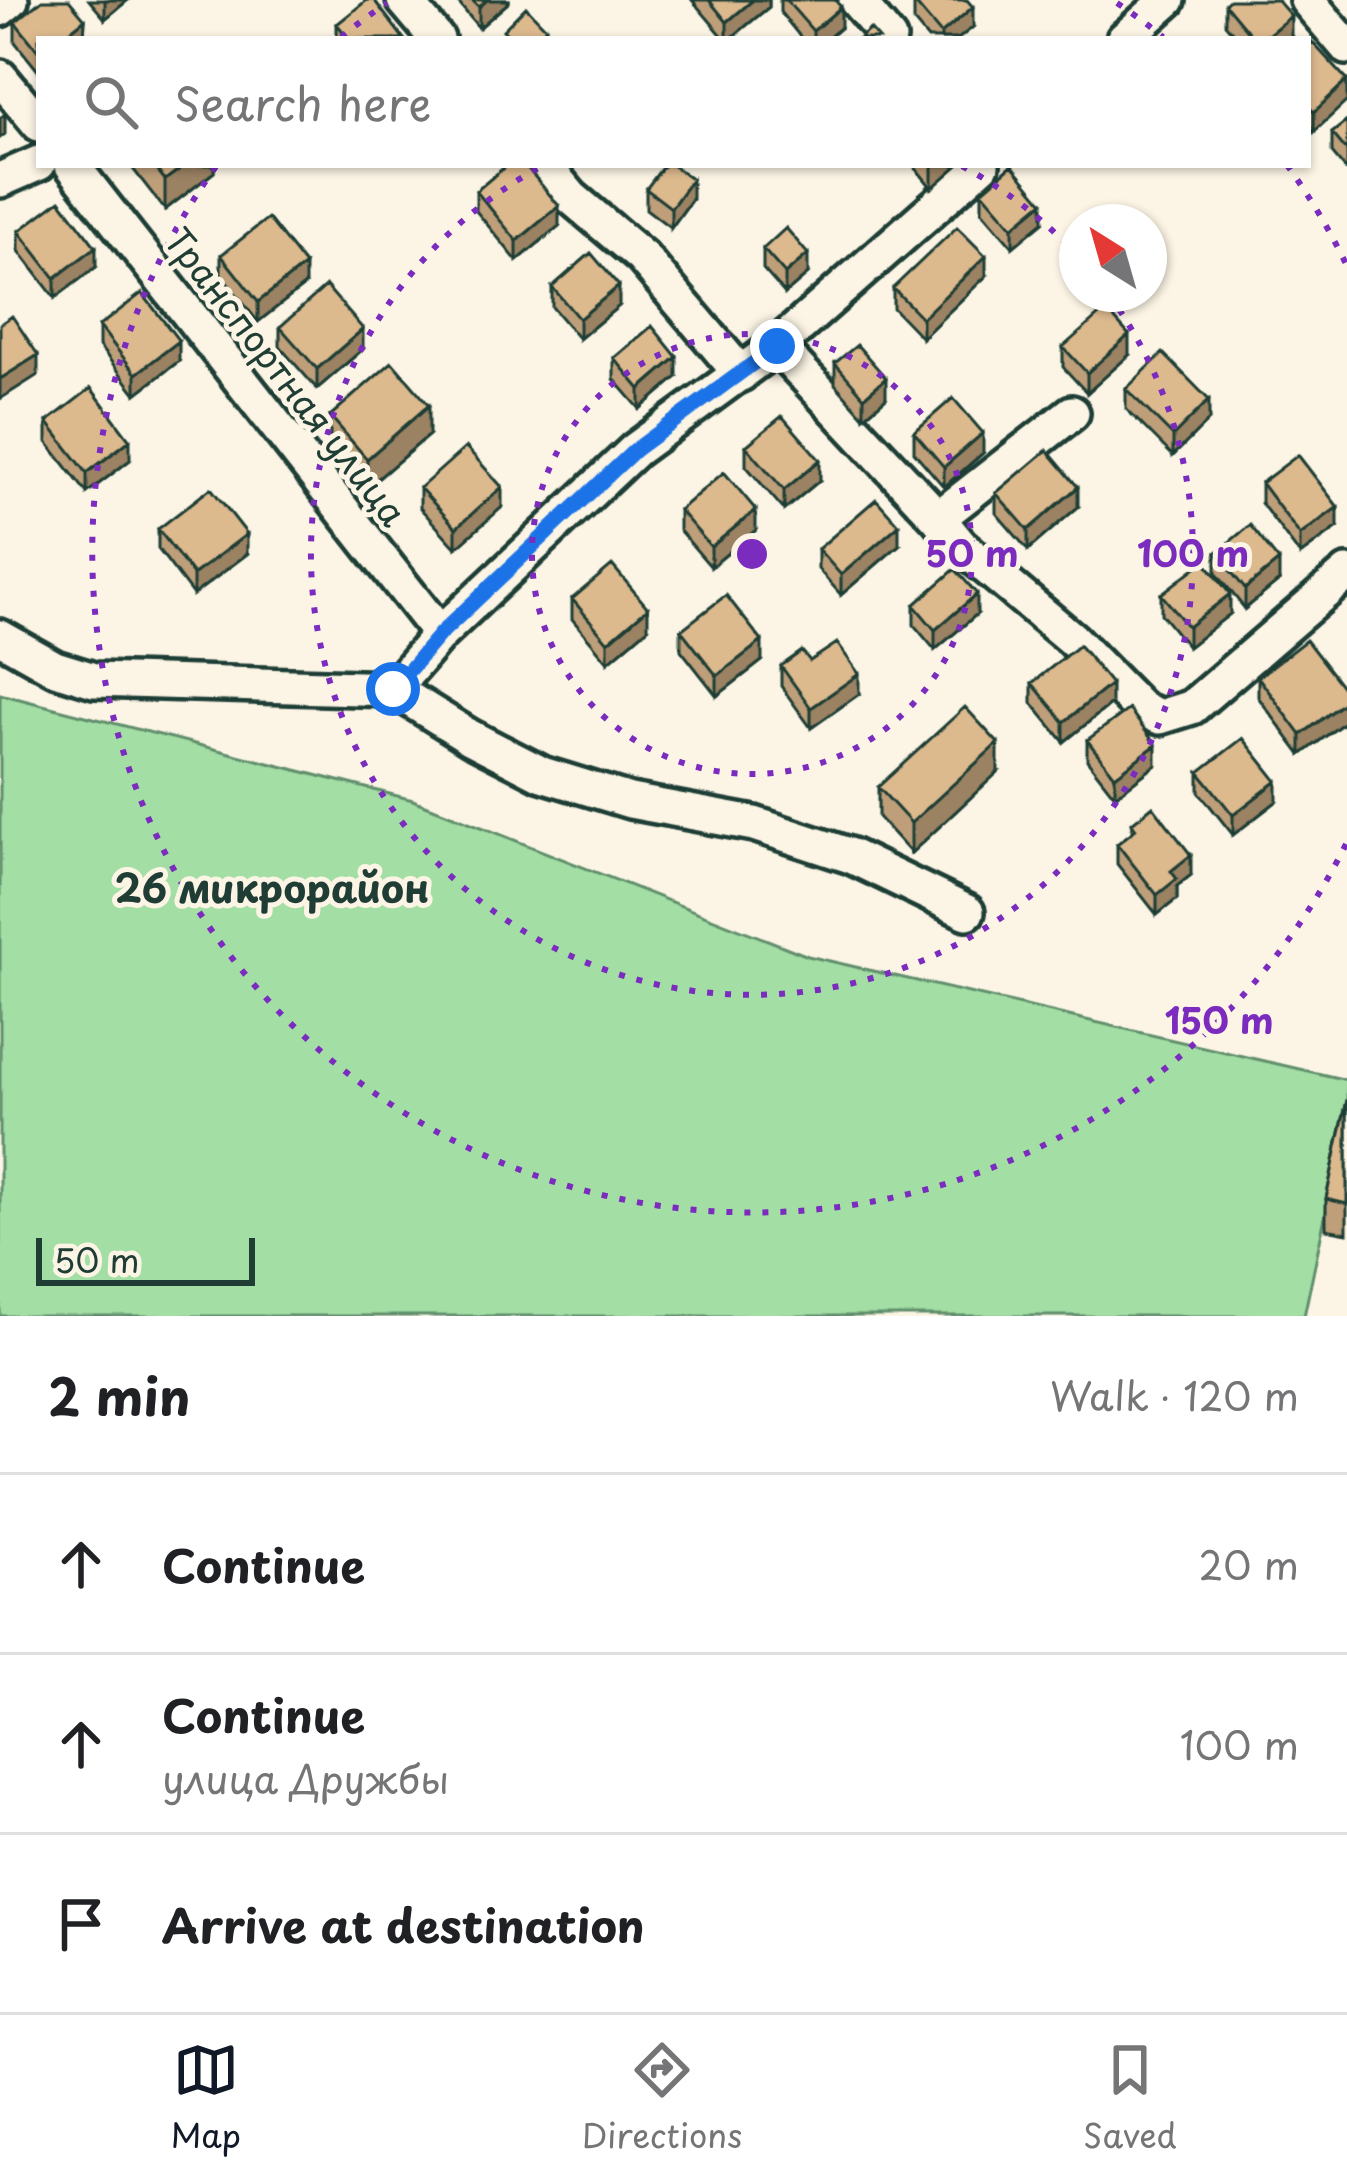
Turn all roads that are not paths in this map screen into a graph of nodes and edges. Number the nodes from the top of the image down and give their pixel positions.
1 (10, 0) edge
2 (404, 0) edge
3 (856, 0) edge
4 (1168, 0) edge
5 (1307, 0) edge
6 (0, 9) edge
7 (434, 36) edge
8 (886, 36) edge
9 (1127, 36) edge
10 (1347, 47) edge
11 (0, 77) edge
12 (36, 120) edge
13 (36, 164) edge
14 (74, 168) edge
15 (547, 168) edge
16 (979, 168) edge
17 (0, 180) edge
18 (777, 346) junction
19 (741, 374) junction
20 (1072, 413) dead end
21 (938, 518) junction
22 (1347, 573) edge
23 (440, 634) junction
24 (0, 637) edge
25 (393, 689) junction
26 (967, 912) dead end

1 - 6 street
2 - 7 street
3 - 8 street
4 - 9 street
5 - 10 street
11 - 12 street
13 - 17 street
14 - 23 street, Транспортная улица
15 - 19 street
16 - 18 street
18 - 19 street
18 - 21 street
19 - 23 street
20 - 21 street
21 - 22 street
23 - 25 street
24 - 25 street
25 - 26 street

